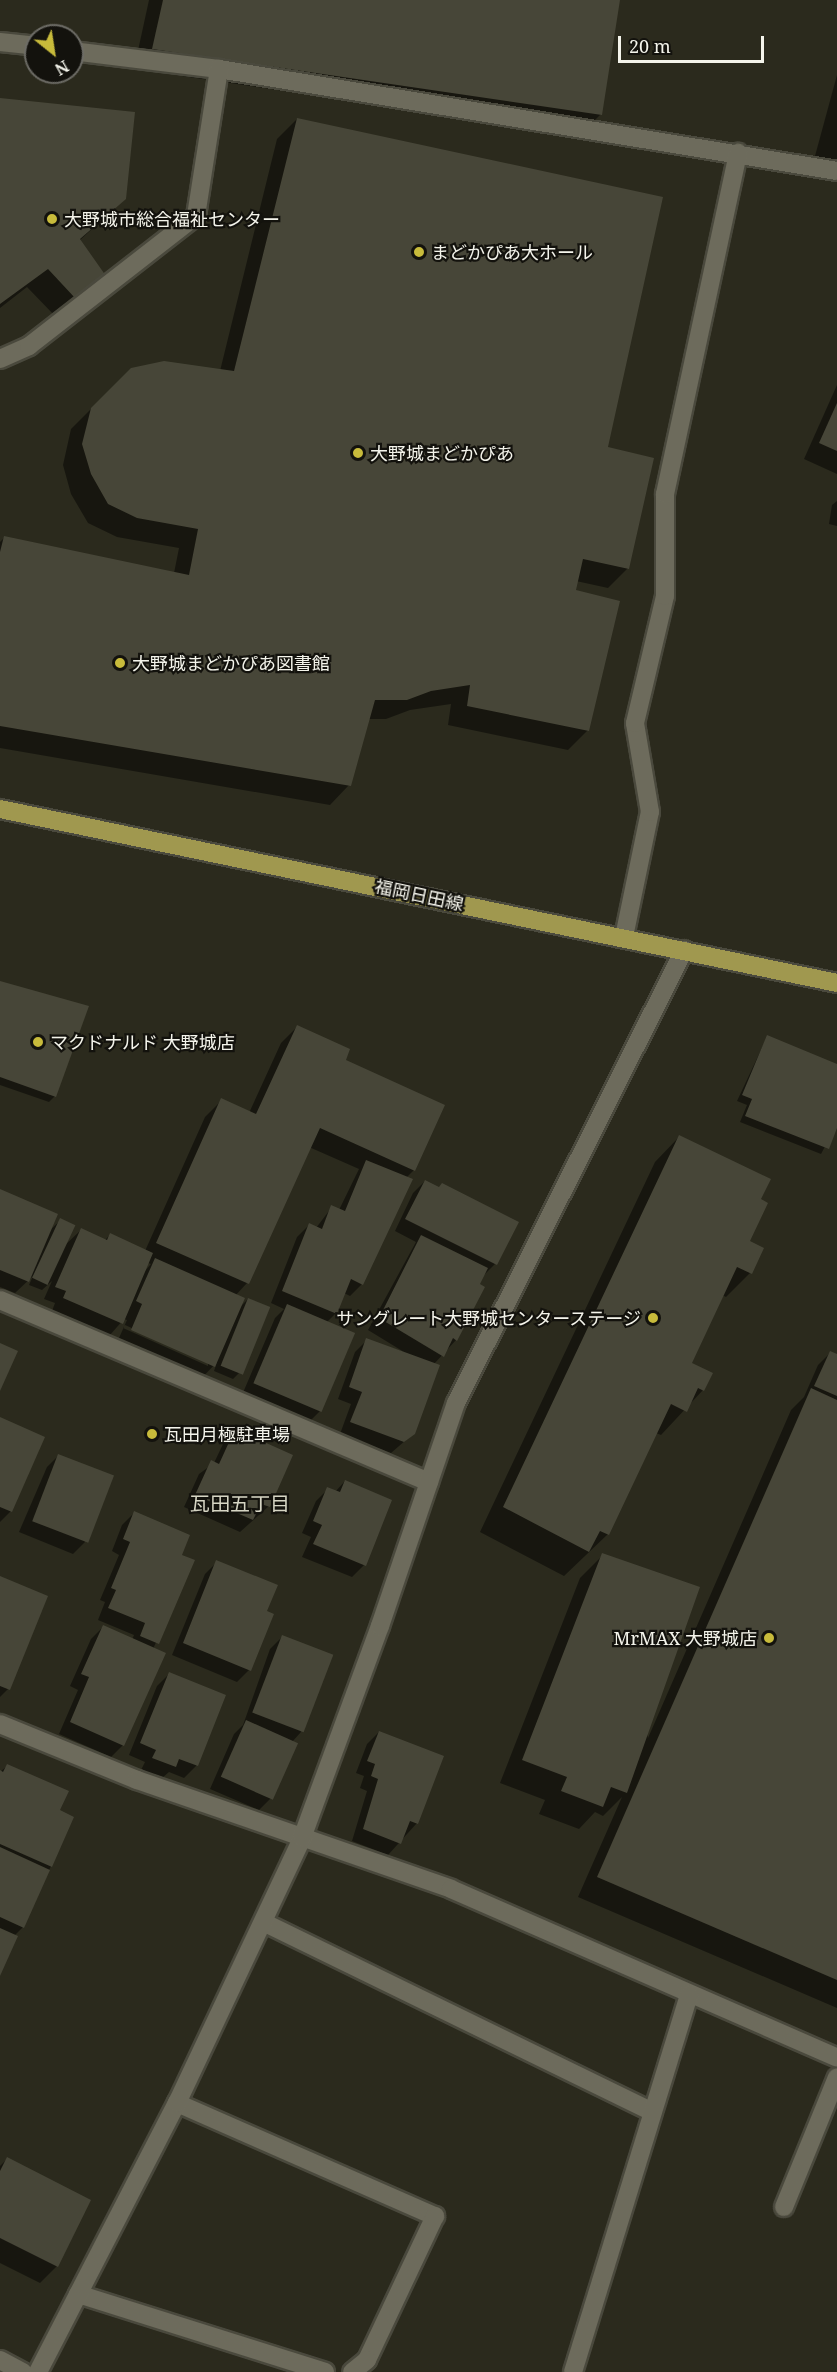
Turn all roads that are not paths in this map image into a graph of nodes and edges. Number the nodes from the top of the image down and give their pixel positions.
1 (0, 42) edge
2 (24, 45) edge
3 (84, 52) edge
4 (219, 69) junction
5 (738, 153) junction
6 (837, 171) edge
7 (0, 359) edge
8 (0, 809) edge
9 (624, 938) junction
10 (684, 950) junction
11 (837, 983) edge
12 (0, 1300) edge
13 (429, 1482) junction
14 (0, 1724) edge
15 (302, 1838) junction
16 (265, 1923) junction
17 (689, 1994) junction
18 (837, 2058) edge
19 (837, 2077) edge
20 (177, 2103) junction
21 (652, 2112) junction
22 (784, 2207) dead end
23 (78, 2294) junction
24 (0, 2360) edge
25 (23, 2372) edge
26 (38, 2372) edge
27 (325, 2372) edge
28 (352, 2372) edge
29 (573, 2372) edge

1 - 2 street
3 - 4 street
4 - 5 street
4 - 7 street
5 - 6 street
5 - 9 street
8 - 9 main road, 福岡日田線
9 - 10 main road, 福岡日田線
10 - 11 main road, 福岡日田線
10 - 13 street
12 - 13 street
13 - 15 street
14 - 15 street
15 - 16 street
15 - 17 street
16 - 20 street
16 - 21 street
17 - 18 street
17 - 21 street
19 - 22 street
20 - 23 street
20 - 28 street
21 - 29 street
23 - 26 street
23 - 27 street
24 - 25 street

